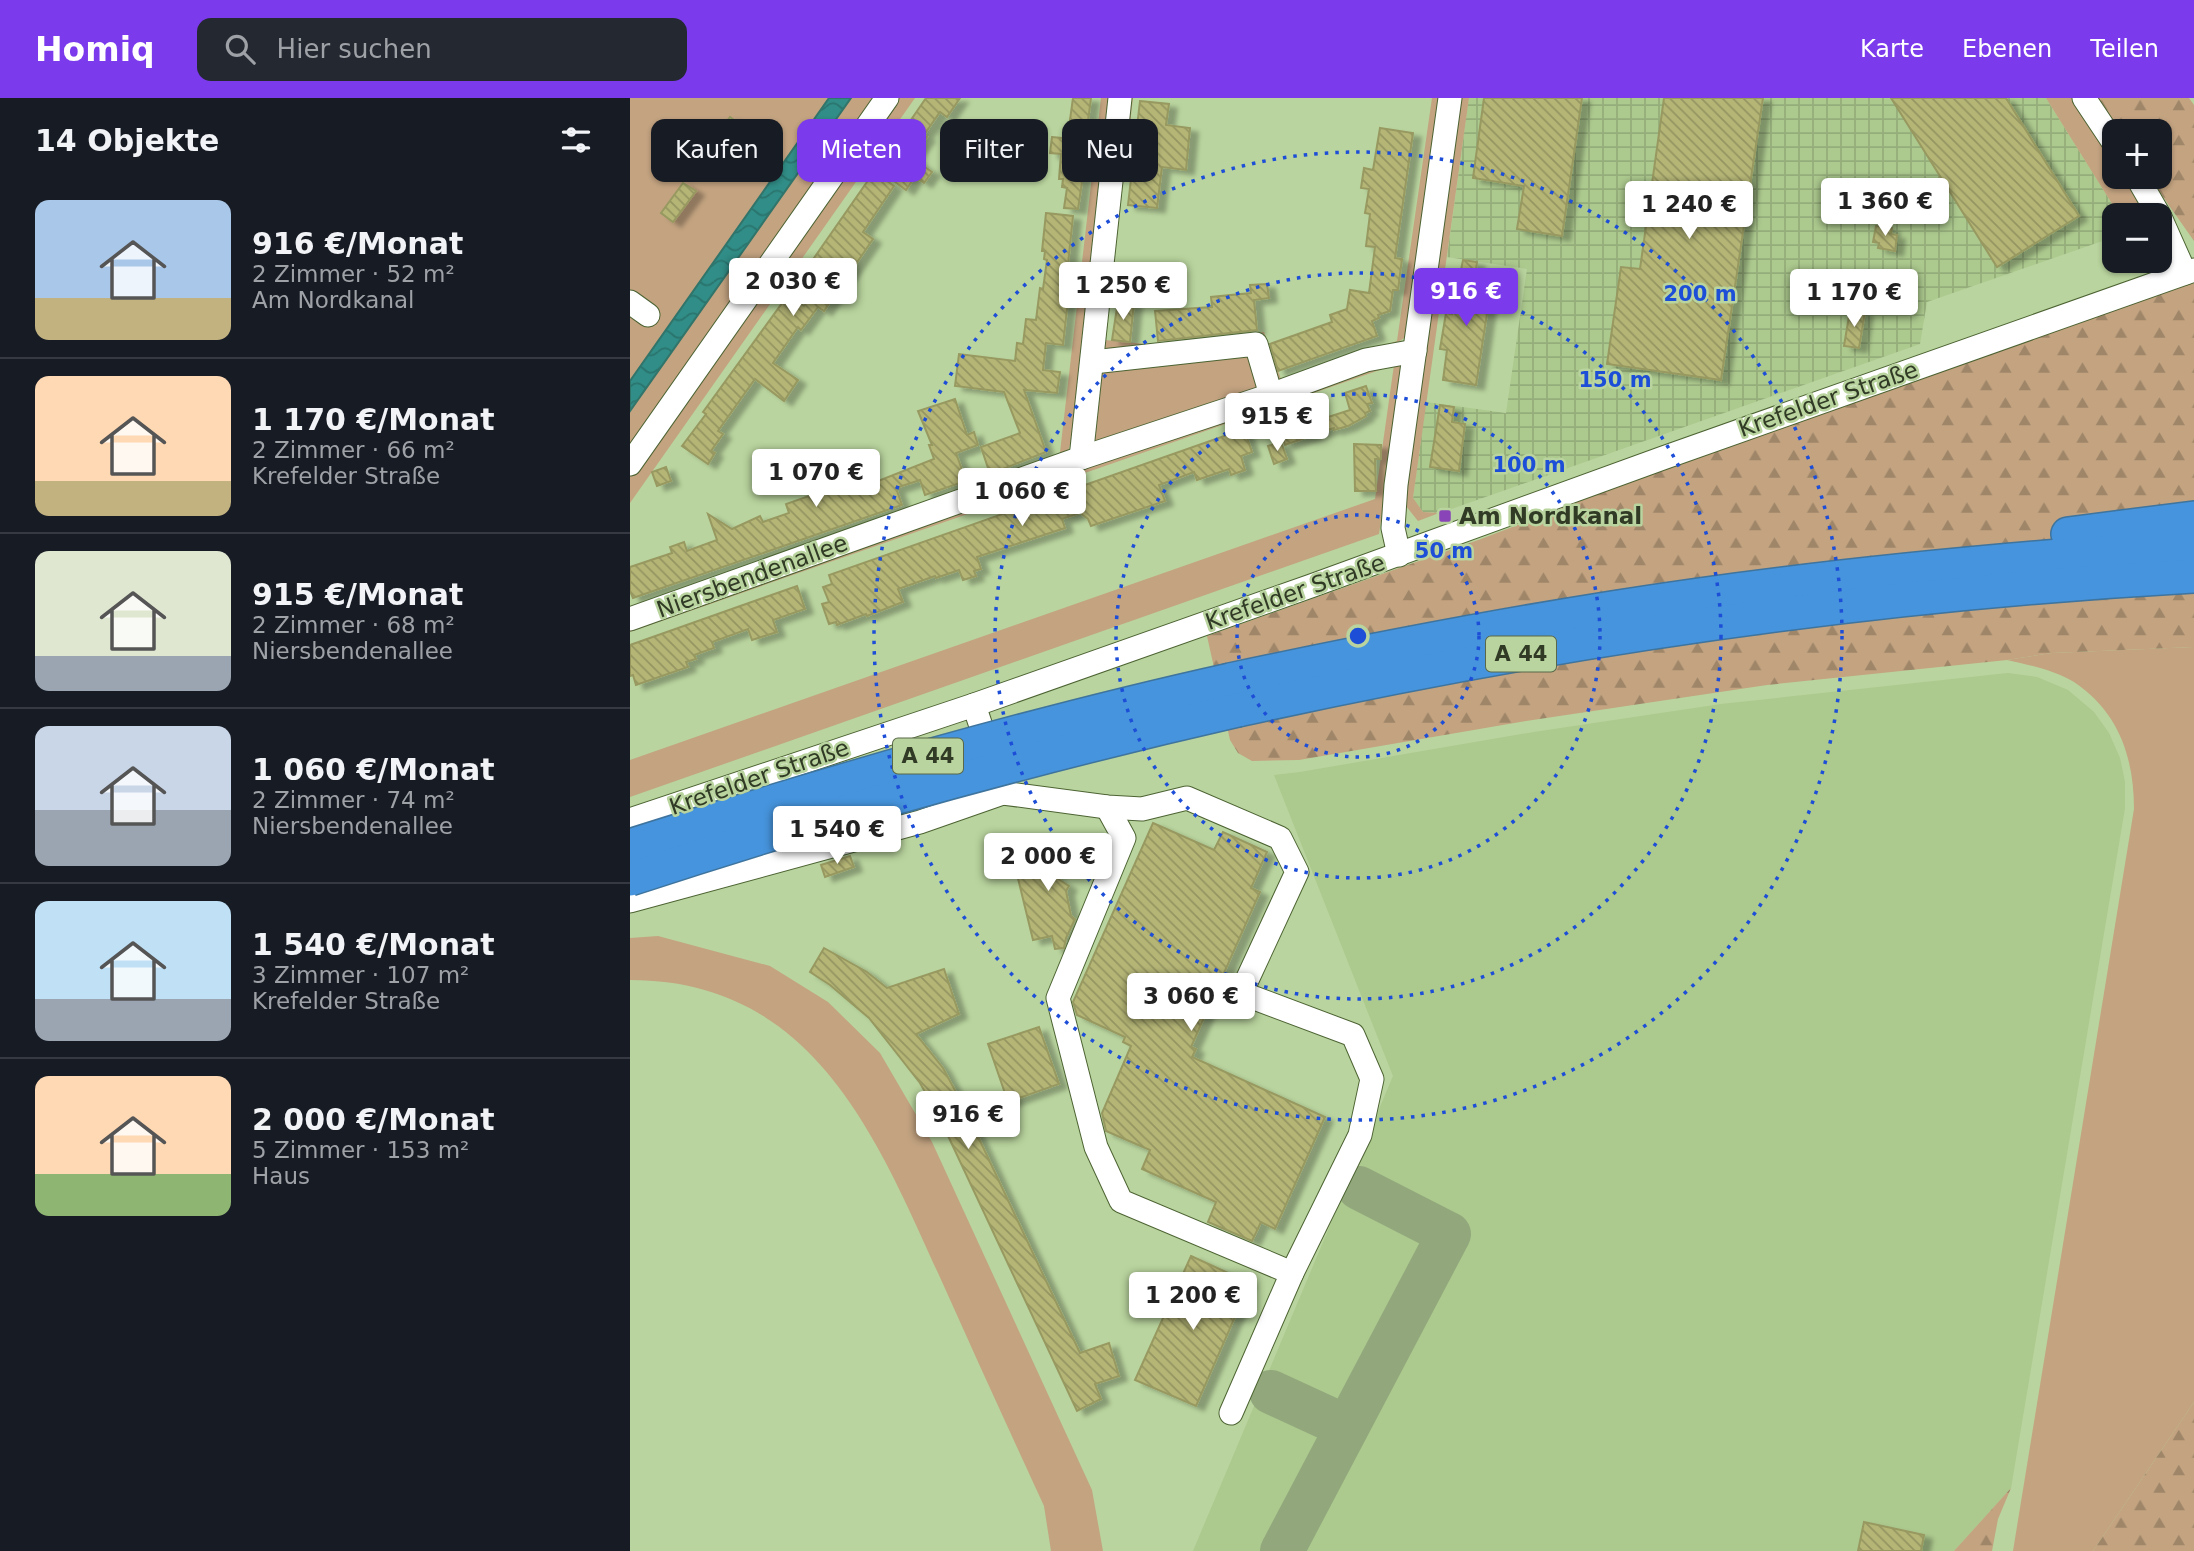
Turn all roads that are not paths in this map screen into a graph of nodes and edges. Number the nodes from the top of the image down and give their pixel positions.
1 (887, 98) edge
2 (1120, 98) edge
3 (1450, 98) edge
4 (2084, 98) edge
5 (2102, 125) edge
6 (2172, 240) edge
7 (2189, 272) edge
8 (1415, 351) junction
9 (1093, 362) junction
10 (1271, 395) junction
11 (1081, 458) junction
12 (630, 464) edge
13 (2194, 518) edge
14 (2194, 546) edge
15 (1399, 555) junction
16 (1888, 572) junction
17 (2194, 576) edge
18 (630, 619) edge
19 (1234, 695) junction
20 (974, 705) junction
21 (1003, 793) junction
22 (1107, 807) junction
23 (630, 820) edge
24 (920, 821) junction
25 (630, 846) edge
26 (630, 869) edge
27 (630, 879) edge
28 (630, 901) edge
29 (1292, 1273) junction
30 (1231, 1413) dead end

1 - 12 street
2 - 9 street
3 - 8 street
4 - 5 street
6 - 7 street
7 - 15 street, Krefelder Straße
8 - 10 street, Niersbendenallee
8 - 15 street
9 - 10 street
9 - 11 street
10 - 11 street, Niersbendenallee
11 - 18 street, Niersbendenallee
13 - 16 highway
14 - 16 highway, A 44
15 - 20 street, Krefelder Straße
16 - 19 highway, A 44
17 - 19 highway, A 44
19 - 25 highway, A 44, bridge
19 - 27 highway, A 44, bridge
20 - 21 street
20 - 23 street, Krefelder Straße
21 - 22 street
21 - 24 street
22 - 29 street
22 - 29 street
24 - 26 street
24 - 28 street
29 - 30 street

